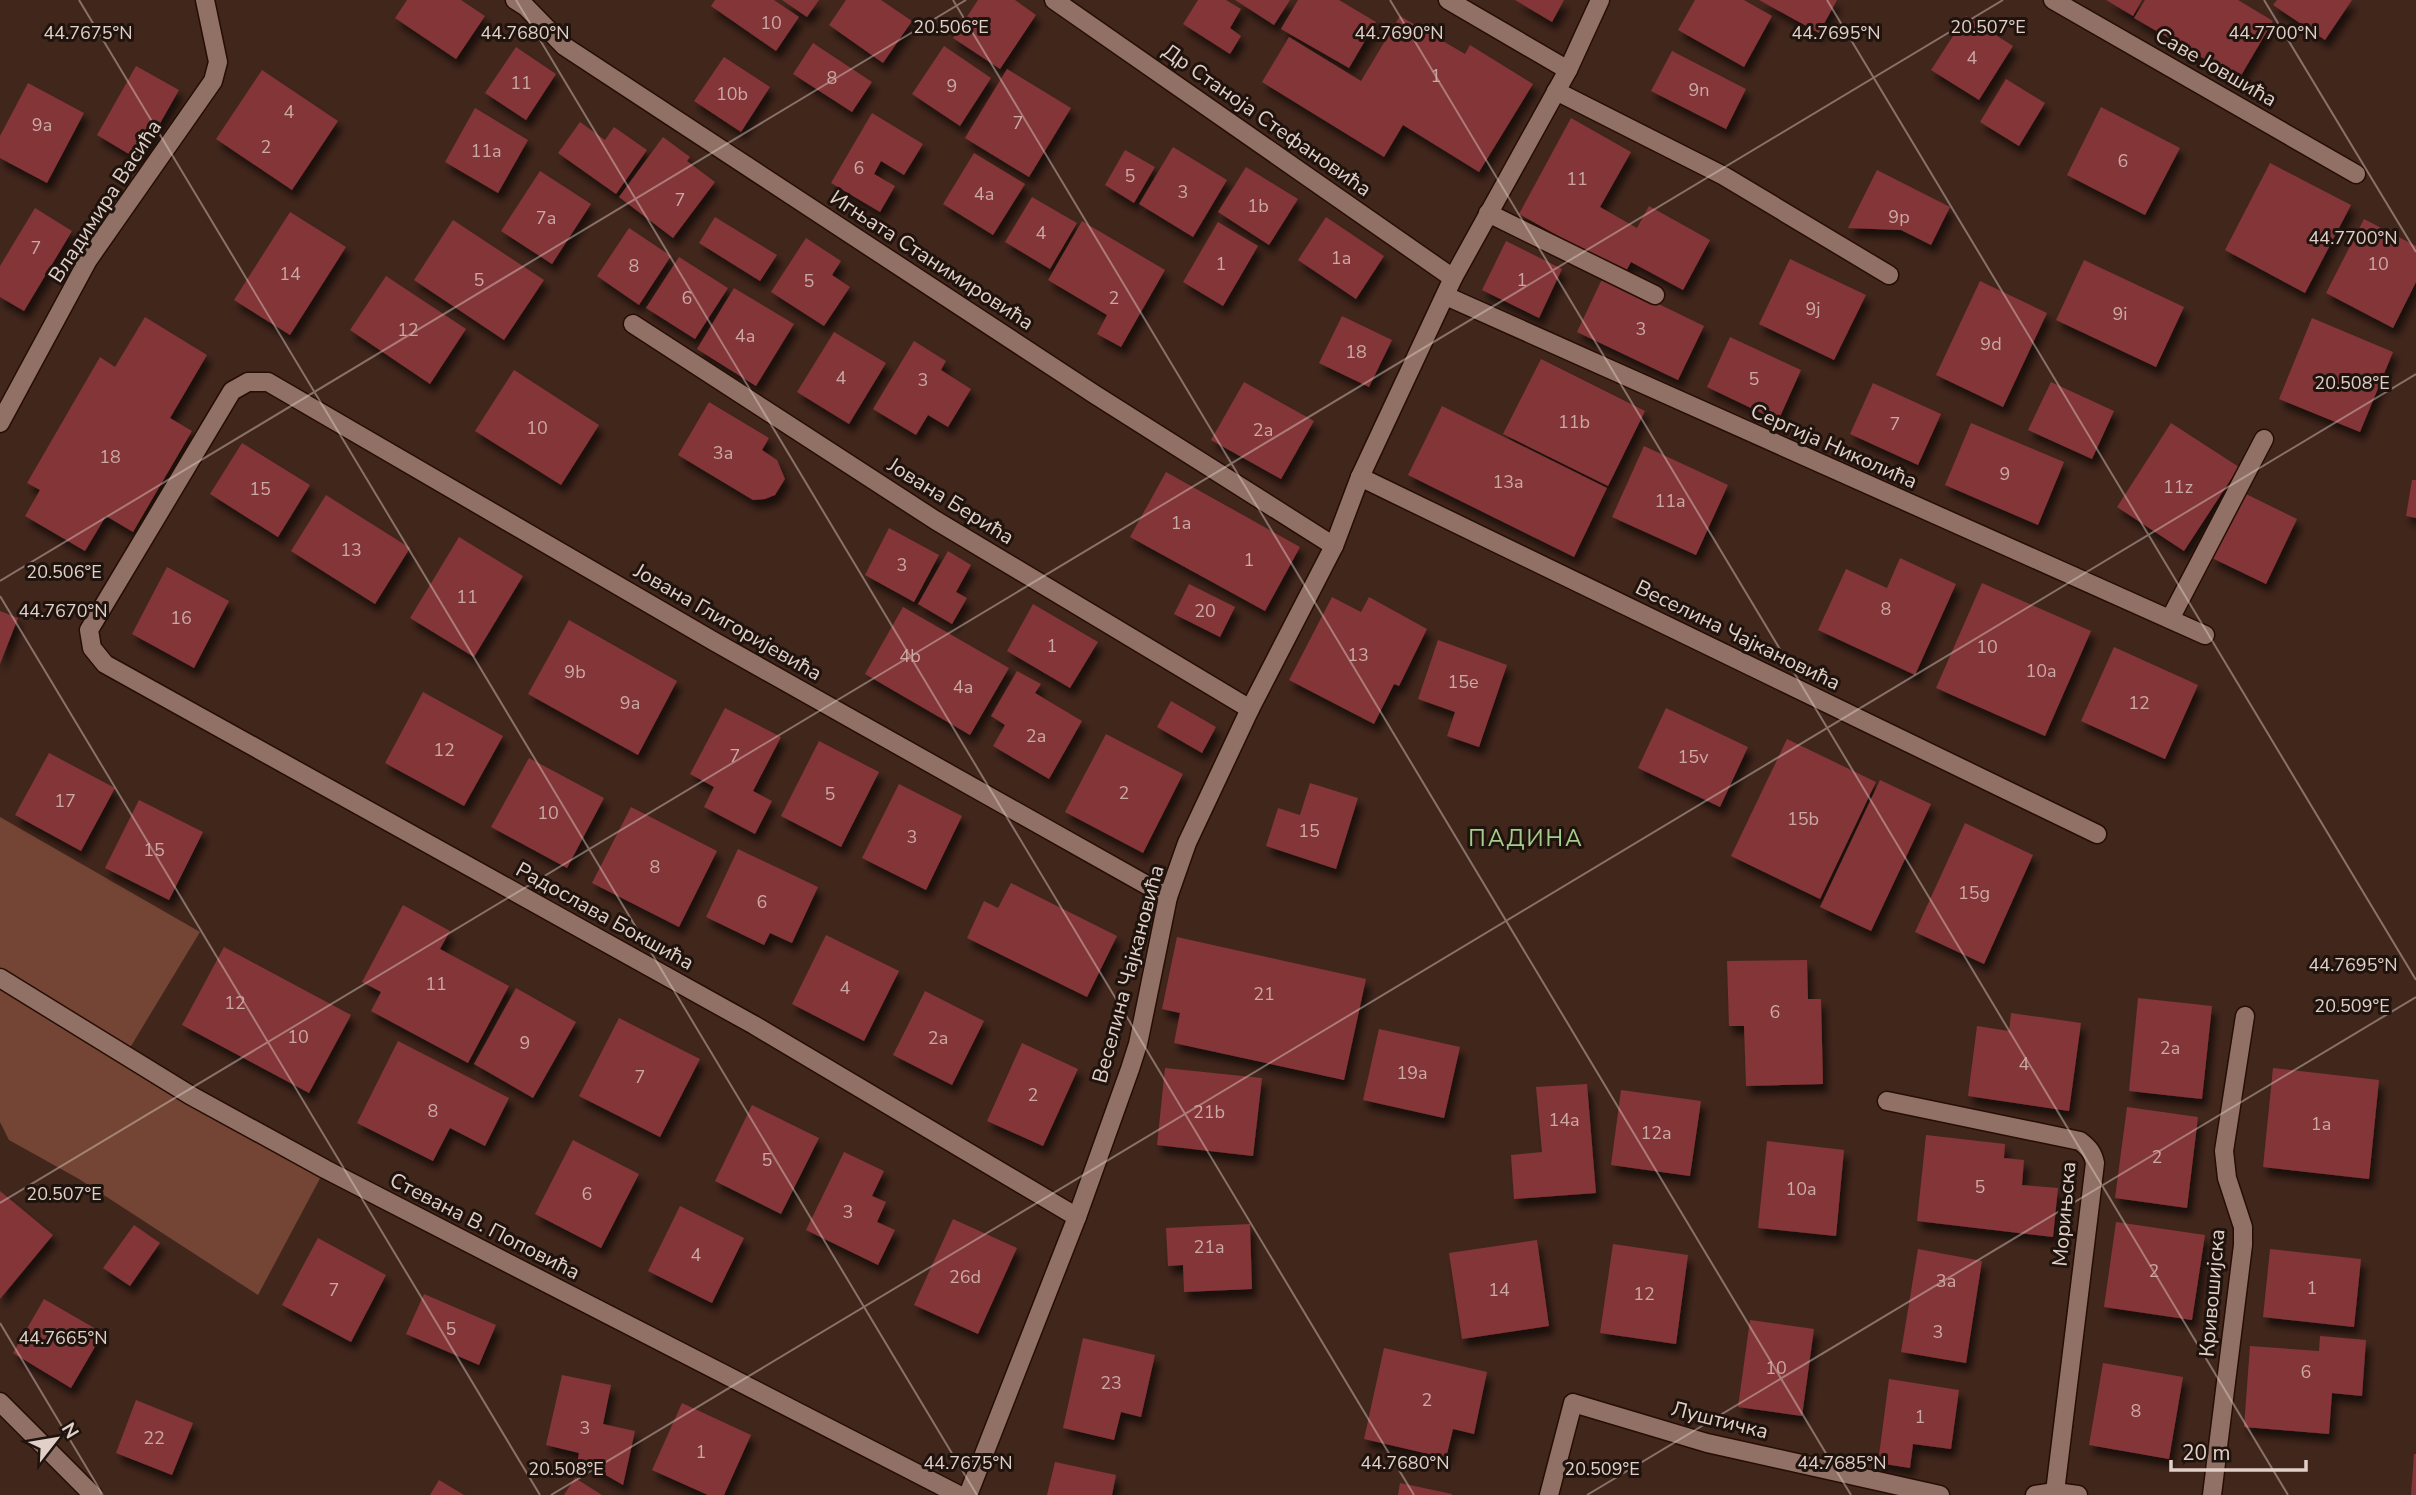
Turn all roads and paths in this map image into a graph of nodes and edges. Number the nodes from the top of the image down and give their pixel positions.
1 (205, 0) edge
2 (515, 0) edge
3 (1054, 0) edge
4 (1448, 0) edge
5 (1600, 0) edge
6 (2053, 0) edge
7 (1567, 70) junction
8 (1556, 90) junction
9 (2356, 174) dead end
10 (1489, 213) junction
11 (1889, 275) dead end
12 (1453, 278) junction
13 (1655, 295) dead end
14 (1446, 296) junction
15 (633, 324) dead end
16 (268, 382) joint
17 (0, 423) edge
18 (2264, 439) dead end
19 (1360, 477) junction
20 (1334, 546) junction
21 (2170, 619) junction
22 (2204, 635) dead end
23 (1250, 709) junction
24 (2097, 834) dead end
25 (1168, 897) junction
26 (0, 978) edge
27 (2245, 1016) dead end
28 (1887, 1101) dead end
29 (1077, 1217) junction
30 (0, 1402) edge
31 (2055, 1492) junction
32 (93, 1495) edge
33 (959, 1495) edge
34 (968, 1495) edge
35 (1549, 1495) edge
36 (1938, 1495) edge
37 (2035, 1495) edge
38 (2078, 1495) edge
39 (2211, 1495) edge

1 - 17 street, Владимира Васића
2 - 20 street, Игњата Станимировића
3 - 12 street, Др Станоја Стефановића
4 - 7 street
5 - 7 street, Веселина Чајкановића
6 - 9 street, Саве Јовшића
7 - 8 street, Веселина Чајкановића
8 - 10 street, Веселина Чајкановића
8 - 11 street
10 - 12 street, Веселина Чајкановића
10 - 13 street
12 - 14 street, Веселина Чајкановића
14 - 19 street, Веселина Чајкановића
14 - 21 street, Сергија Николића
15 - 23 street, Јована Берића
16 - 25 street, Јована Глигоријевића
16 - 29 street, Радослава Бокшића
18 - 21 street
19 - 20 street, Веселина Чајкановића
19 - 24 street, Веселина Чајкановића
20 - 23 street, Веселина Чајкановића
21 - 22 street, Сергија Николића
23 - 25 street, Веселина Чајкановића
25 - 29 street, Веселина Чајкановића
26 - 33 street, Стевана В. Поповића
27 - 39 street, Кривошијска
28 - 31 street, Морињска
29 - 34 street, Веселина Чајкановића
30 - 32 street
31 - 37 street
31 - 38 street
35 - 36 street, Луштичка

